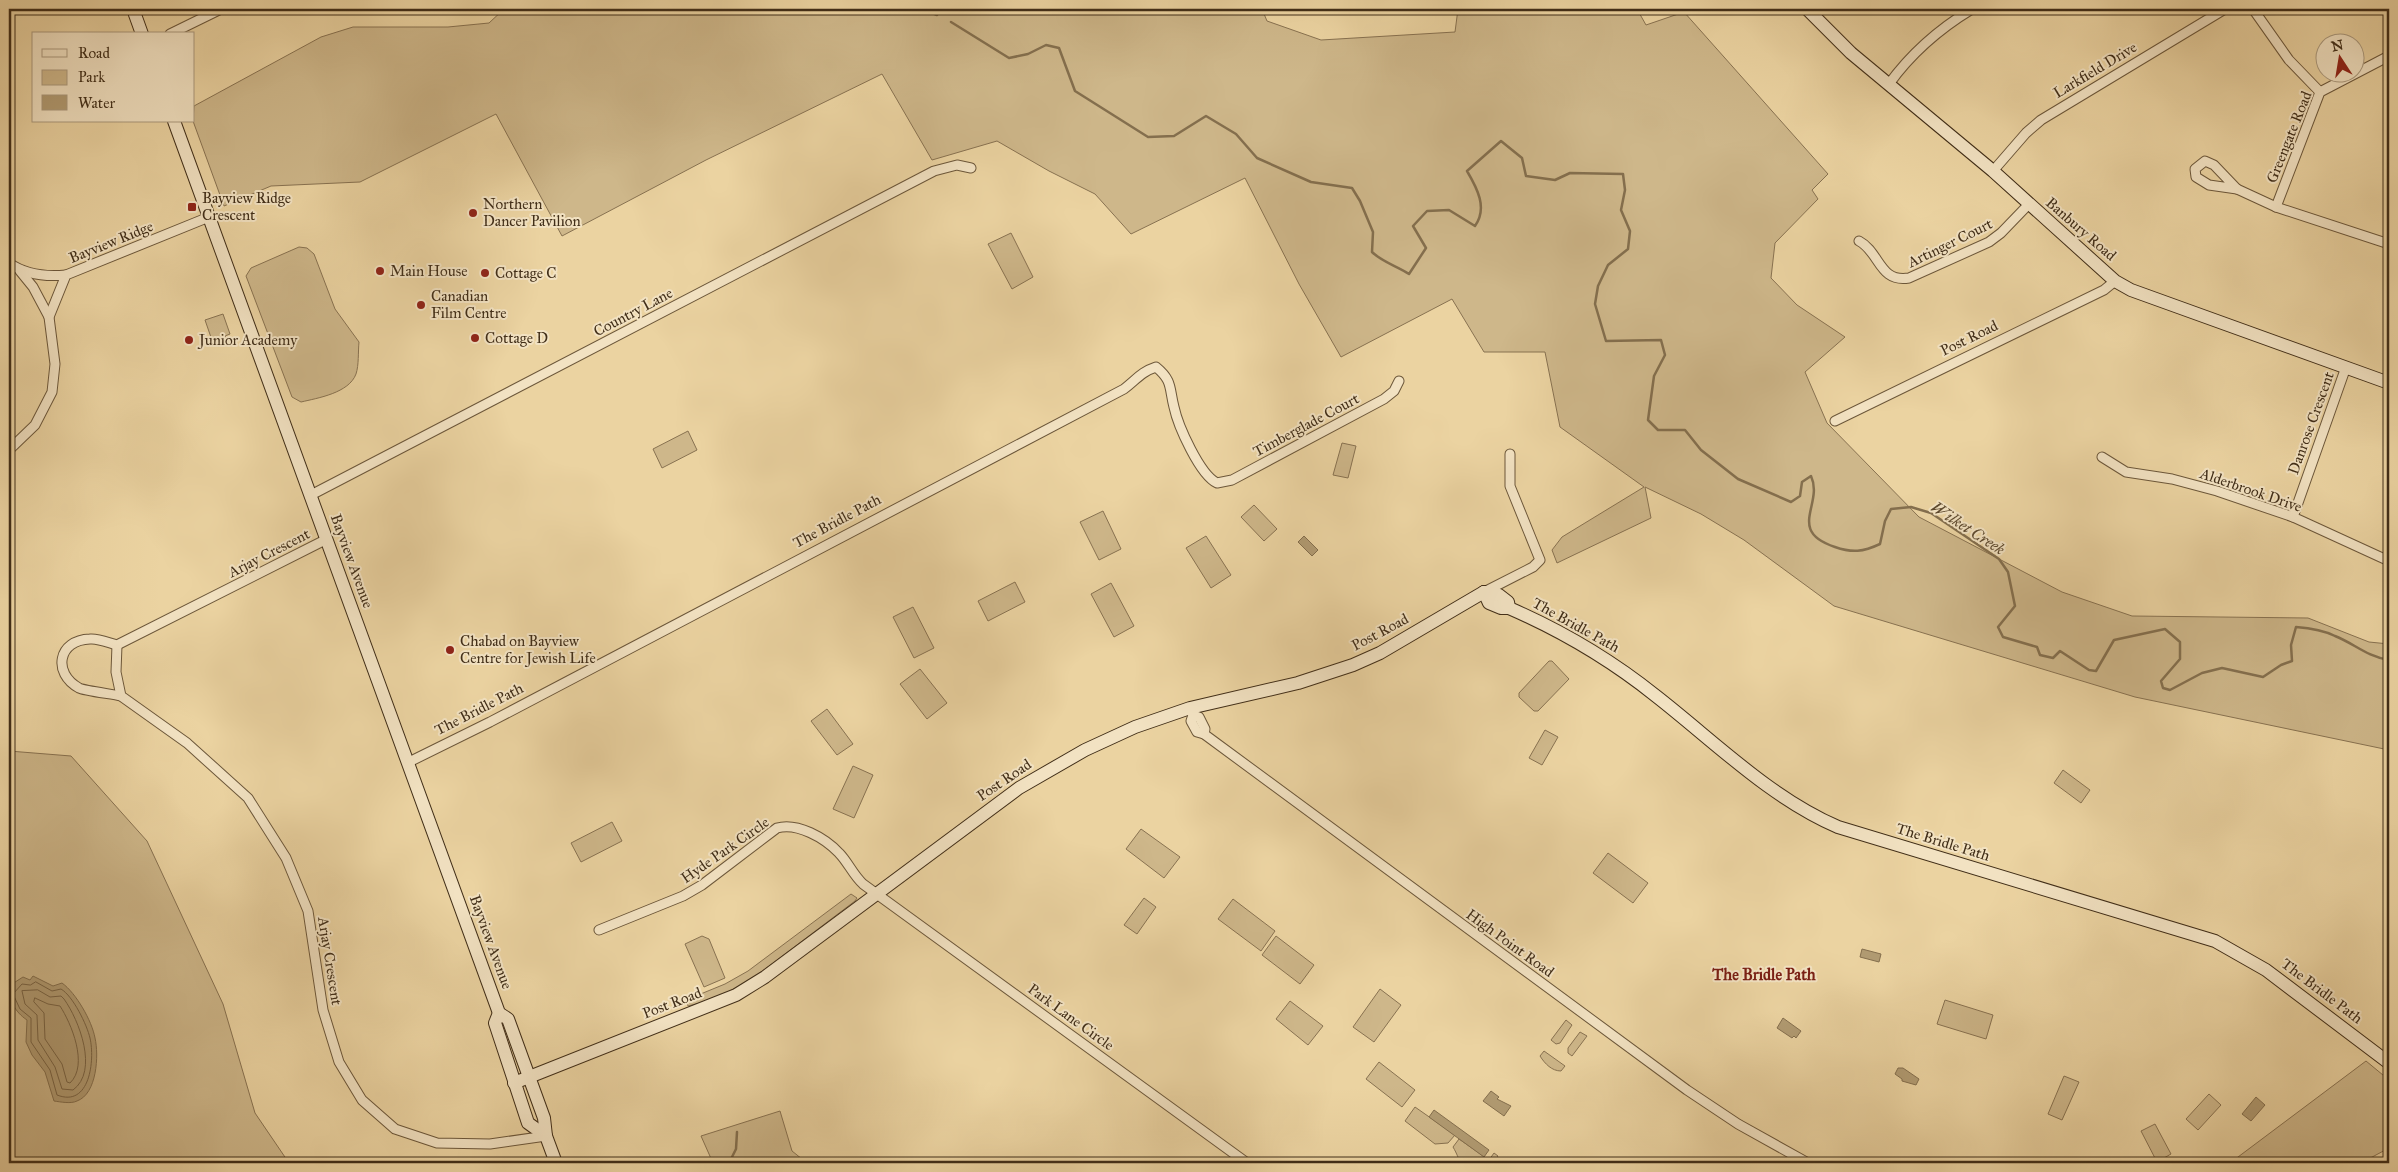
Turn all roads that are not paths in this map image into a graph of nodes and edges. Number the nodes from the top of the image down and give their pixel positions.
1 (133, 9) edge
2 (221, 9) edge
3 (1807, 9) edge
4 (1972, 9) edge
5 (2225, 9) edge
6 (2253, 9) edge
7 (141, 32) edge
8 (174, 32) edge
9 (2389, 56) edge
10 (1889, 84) junction
11 (2320, 92) junction
12 (174, 122) edge
13 (971, 168) dead end
14 (1993, 171) junction
15 (2237, 189) dead end
16 (2028, 205) junction
17 (2276, 207) junction
18 (209, 217) junction
19 (2389, 233) edge
20 (1859, 241) dead end
21 (2387, 243) edge
22 (9, 263) edge
23 (20, 271) junction
24 (66, 275) junction
25 (2115, 281) junction
26 (50, 317) junction
27 (2346, 367) junction
28 (1399, 381) dead end
29 (2389, 383) edge
30 (1836, 421) dead end
31 (9, 450) edge
32 (1510, 454) dead end
33 (2102, 457) dead end
34 (1218, 483) joint
35 (311, 495) junction
36 (2293, 517) junction
37 (327, 540) junction
38 (2389, 561) edge
39 (1484, 592) junction
40 (116, 646) junction
41 (121, 696) junction
42 (1192, 712) junction
43 (409, 762) junction
44 (878, 893) junction
45 (599, 930) dead end
46 (499, 1012) junction
47 (2389, 1062) edge
48 (529, 1077) junction
49 (514, 1083) junction
50 (546, 1136) junction
51 (556, 1163) edge
52 (1247, 1163) edge
53 (1808, 1163) edge

1 - 7 street
2 - 8 street
3 - 10 street, Banbury Road
4 - 10 street
5 - 14 street, Larkfield Drive
6 - 11 street
9 - 11 street, Greengate Road
10 - 14 street, Banbury Road
11 - 17 street, Greengate Road
12 - 18 street, Bayview Avenue
13 - 35 street, Country Lane
14 - 16 street, Banbury Road
15 - 17 street
16 - 20 street, Artinger Court
16 - 25 street, Banbury Road
17 - 21 street
18 - 24 street, Bayview Ridge
18 - 35 street, Bayview Avenue
19 - 21 street
22 - 23 street
23 - 24 street
23 - 26 street, Bayview Ridge
24 - 26 street, Bayview Ridge
25 - 27 street, Banbury Road
25 - 30 street, Post Road
26 - 31 street, Bayview Ridge
27 - 29 street, Banbury Road
27 - 36 street, Danrose Crescent
28 - 34 street, Timberglade Court
32 - 39 street, Post Road
33 - 36 street, Alderbrook Drive
34 - 43 street, The Bridle Path
35 - 37 street, Bayview Avenue
36 - 38 street, Alderbrook Drive
37 - 40 street, Arjay Crescent
37 - 43 street, Bayview Avenue
39 - 42 street, Post Road
39 - 47 street, The Bridle Path
40 - 41 street
40 - 41 street, Arjay Crescent
41 - 50 street, Arjay Crescent
42 - 44 street, Post Road
42 - 53 street, High Point Road
43 - 46 street, Bayview Avenue
44 - 45 street, Hyde Park Circle
44 - 48 street, Post Road
44 - 52 street, Park Lane Circle
46 - 48 street, Bayview Avenue
46 - 49 street, Bayview Avenue
48 - 49 street, Post Road
48 - 50 street, Bayview Avenue
49 - 50 street, Bayview Avenue
50 - 51 street, Bayview Avenue

